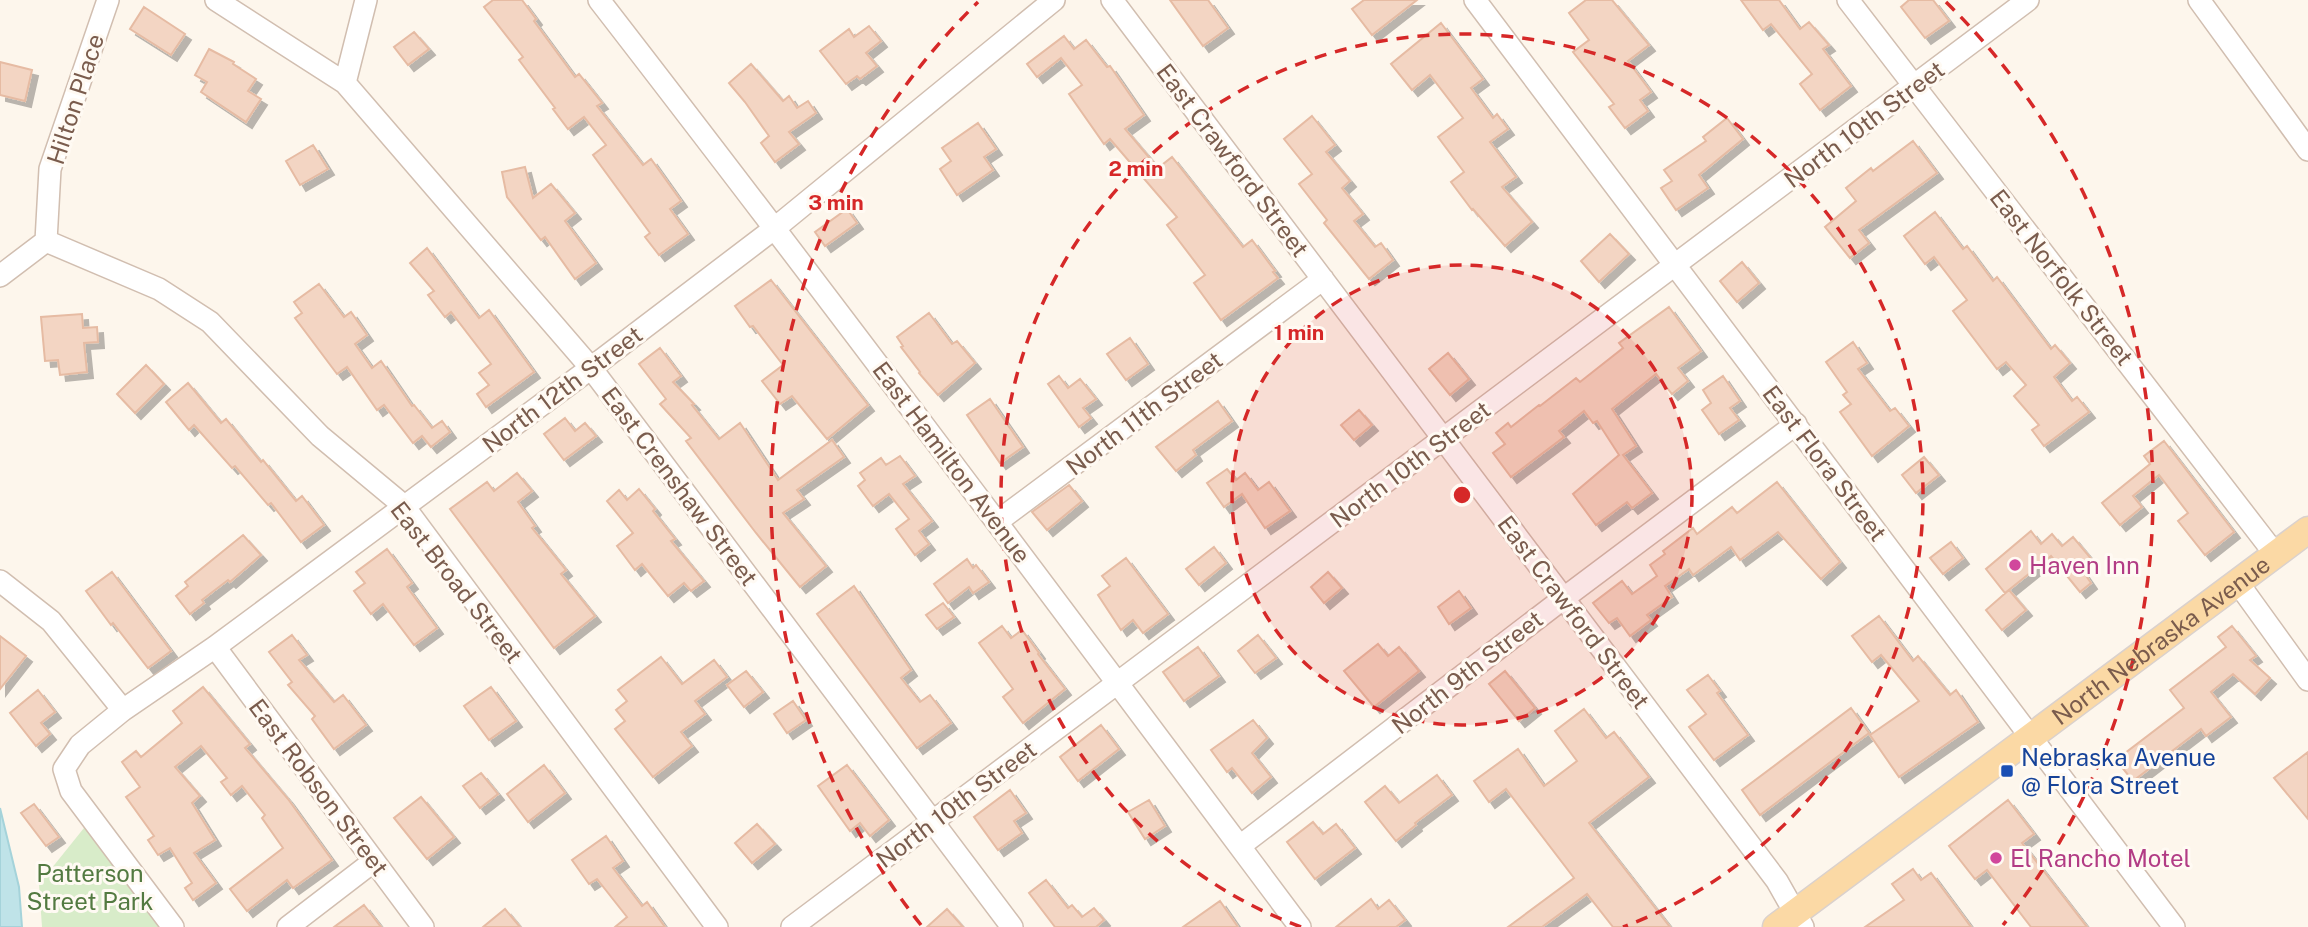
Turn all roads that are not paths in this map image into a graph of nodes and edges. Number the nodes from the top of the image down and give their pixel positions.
1 (108, 0) edge
2 (216, 0) edge
3 (366, 0) edge
4 (599, 0) edge
5 (1055, 0) edge
6 (1112, 0) edge
7 (1475, 0) edge
8 (1848, 0) edge
9 (2028, 0) edge
10 (2199, 0) edge
11 (345, 83) junction
12 (1914, 86) junction
13 (2308, 150) edge
14 (775, 228) junction
15 (46, 241) junction
16 (1676, 265) junction
17 (0, 276) edge
18 (1323, 279) junction
19 (591, 368) junction
20 (1796, 424) junction
21 (1444, 439) junction
22 (403, 505) junction
23 (998, 521) junction
24 (2308, 530) edge
25 (2275, 554) junction
26 (0, 581) edge
27 (2238, 583) junction
28 (1564, 598) junction
29 (215, 647) junction
30 (2308, 680) edge
31 (1117, 683) junction
32 (123, 710) junction
33 (2030, 736) junction
34 (932, 821) junction
35 (1240, 846) junction
36 (374, 861) junction
37 (1791, 922) edge
38 (173, 927) edge
39 (288, 927) edge
40 (424, 927) edge
41 (717, 927) edge
42 (792, 927) edge
43 (1012, 927) edge
44 (1300, 927) edge
45 (2174, 927) edge

1 - 15 street, Hilton Place
2 - 11 street, East Crenshaw Street
3 - 11 street
4 - 14 street, East Hamilton Avenue
5 - 14 street, North 12th Street
6 - 18 street, East Crawford Street
7 - 16 street, East Flora Street
8 - 12 street, East Norfolk Street
9 - 12 street, North 10th Street
10 - 13 street
11 - 19 street, East Crenshaw Street
12 - 16 street, North 10th Street
12 - 25 street, East Norfolk Street
14 - 19 street, North 12th Street
14 - 23 street, East Hamilton Avenue
15 - 17 street
15 - 22 street, East Broad Street
16 - 20 street, East Flora Street
16 - 21 street, North 10th Street
18 - 21 street, East Crawford Street
18 - 23 street, North 11th Street
19 - 22 street, North 12th Street
19 - 34 street, East Crenshaw Street
20 - 28 street, North 9th Street
20 - 33 street, East Flora Street
21 - 28 street, East Crawford Street
21 - 31 street, North 10th Street
22 - 29 street, North 12th Street
22 - 41 street, East Broad Street
23 - 31 street, East Hamilton Avenue
24 - 25 main road, North Nebraska Avenue
25 - 27 main road, North Nebraska Avenue
26 - 32 street
27 - 30 street
27 - 33 main road, North Nebraska Avenue
28 - 35 street, North 9th Street
28 - 37 street, East Crawford Street
29 - 32 street, North 12th Street
29 - 36 street, East Robson Street
31 - 34 street, North 10th Street
31 - 35 street, East Hamilton Avenue
32 - 38 street, North 12th Street
33 - 37 main road, North Nebraska Avenue
33 - 45 street, East Flora Street
34 - 42 street, North 10th Street
34 - 43 street, East Crenshaw Street
35 - 44 street, East Hamilton Avenue
36 - 39 street
36 - 40 street, East Robson Street

